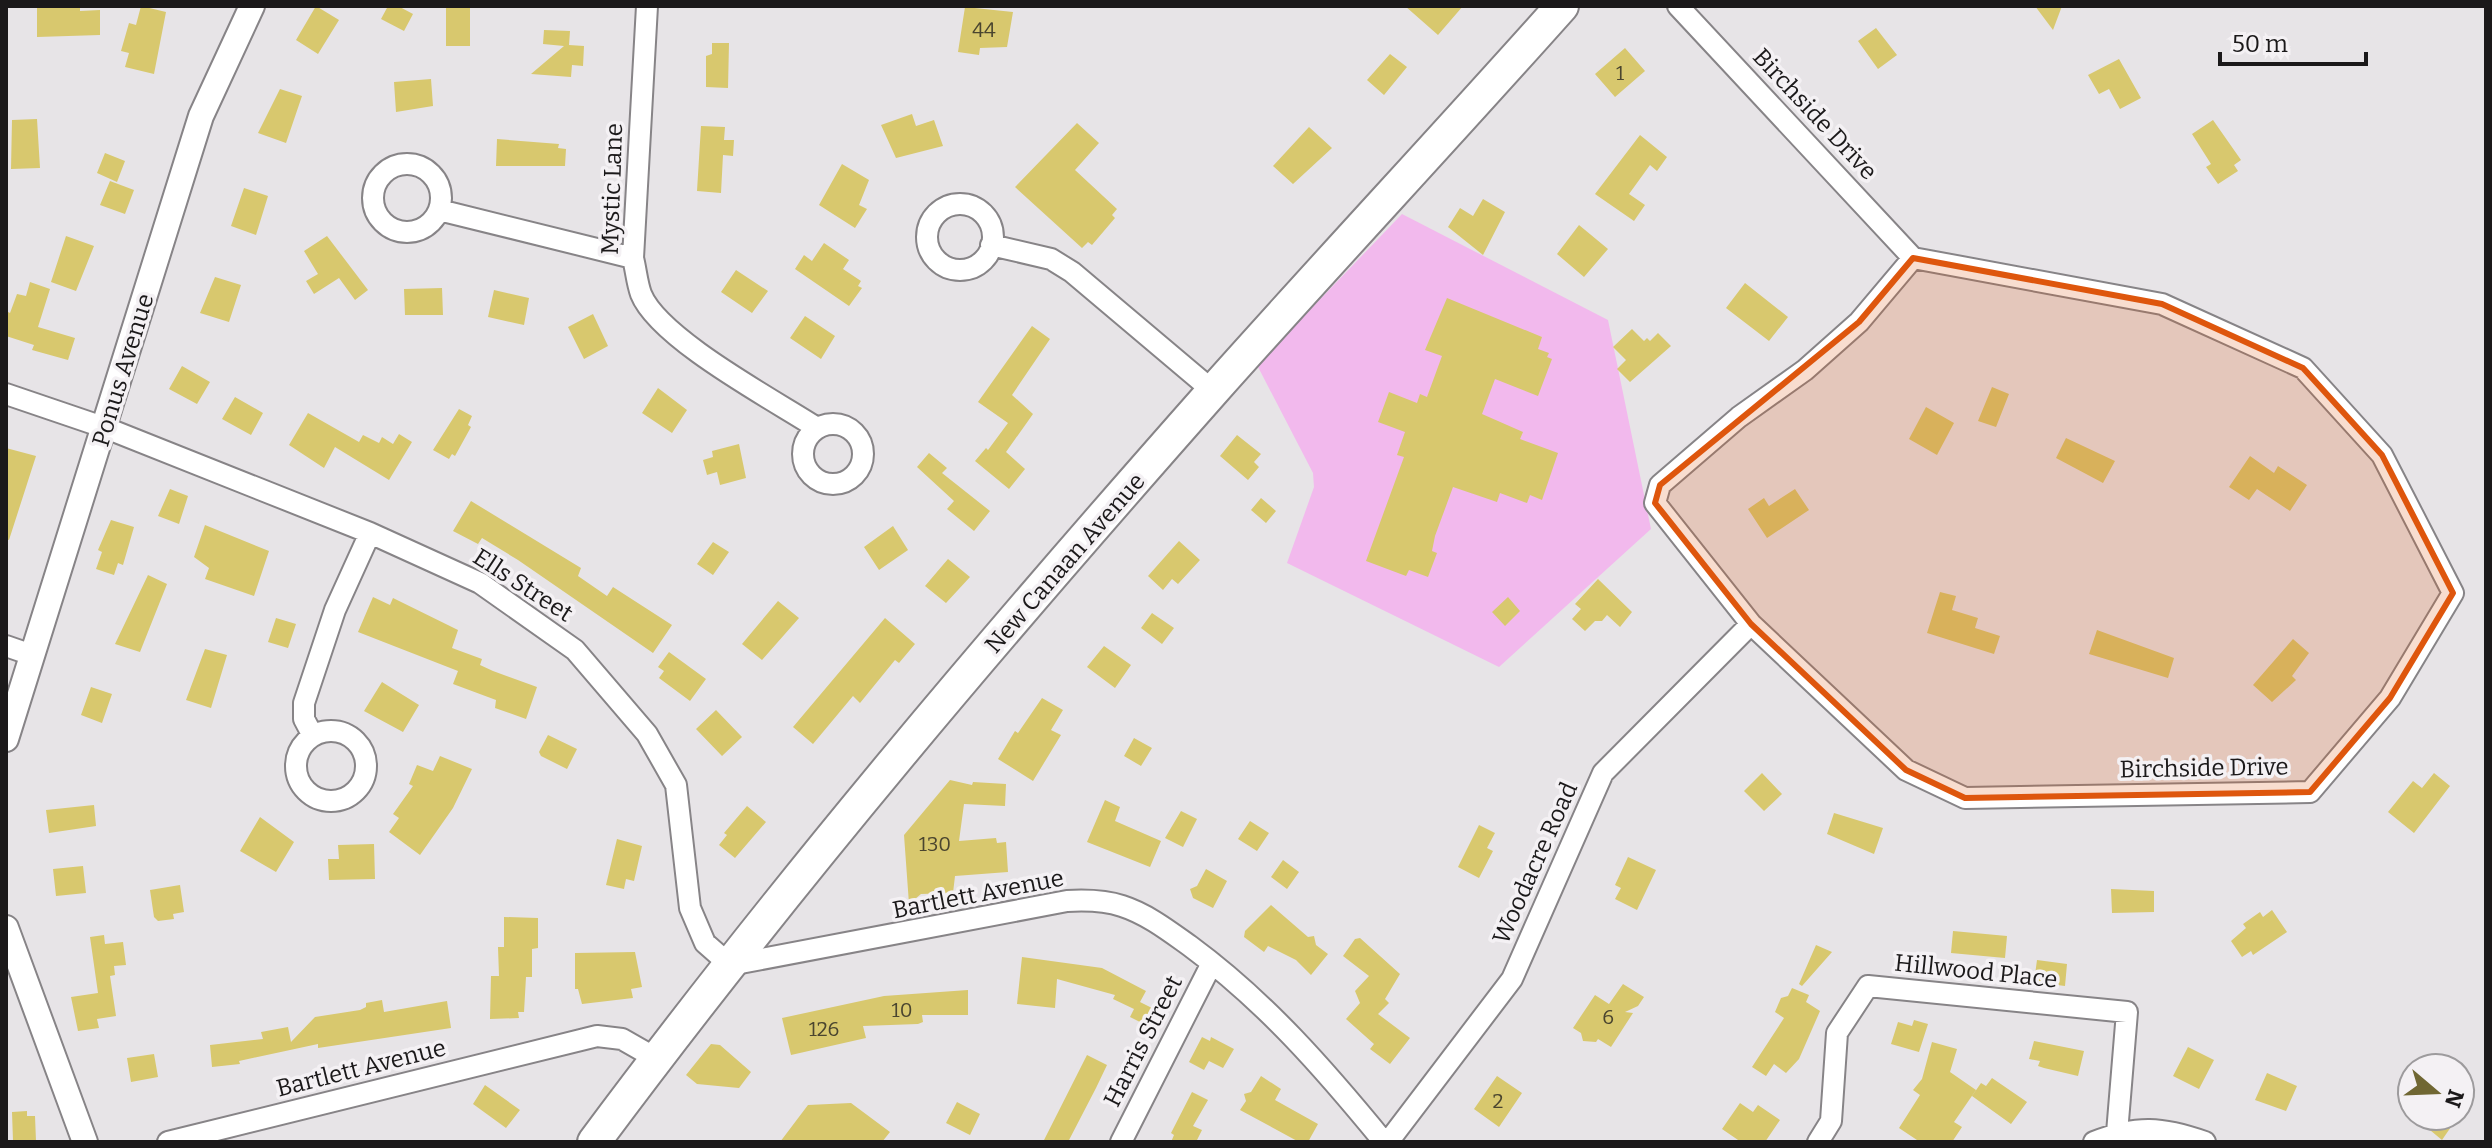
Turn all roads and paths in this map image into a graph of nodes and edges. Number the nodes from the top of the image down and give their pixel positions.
1 (252, 6) edge
2 (647, 6) edge
3 (1562, 6) edge
4 (1678, 6) edge
5 (439, 210) dead end
6 (991, 245) dead end
7 (633, 258) junction
8 (1913, 258) junction
9 (1213, 391) junction
10 (6, 394) edge
11 (106, 428) junction
12 (817, 428) dead end
13 (370, 533) junction
14 (1751, 624) junction
15 (6, 646) edge
16 (32, 655) junction
17 (313, 736) dead end
18 (6, 739) edge
19 (6, 928) edge
20 (1212, 963) junction
21 (730, 965) junction
22 (657, 1059) junction
23 (2117, 1133) junction
24 (85, 1142) edge
25 (168, 1142) edge
26 (594, 1142) edge
27 (1121, 1142) edge
28 (1386, 1142) edge
29 (1818, 1142) edge
30 (2094, 1142) edge
31 (2205, 1142) edge

1 - 11 street, Ponus Avenue
2 - 7 street, Mystic Lane
3 - 9 main road, New Canaan Avenue
4 - 8 street, Birchside Drive
5 - 7 street
6 - 9 street
7 - 12 street, Mystic Lane
8 - 14 street, Birchside Drive
8 - 14 street, Birchside Drive
9 - 21 main road, New Canaan Avenue
10 - 11 street, Ells Street
11 - 13 street, Ells Street
11 - 16 street, Ponus Avenue
13 - 17 street
13 - 21 street, Ells Street
14 - 28 street, Woodacre Road
15 - 16 street
16 - 18 street, Ponus Avenue
19 - 24 street
20 - 21 street, Bartlett Avenue
20 - 27 street, Harris Street
20 - 28 street, Bartlett Avenue
21 - 22 main road, New Canaan Avenue
22 - 25 street, Bartlett Avenue
22 - 26 main road, New Canaan Avenue
23 - 29 street, Hillwood Place
23 - 30 street
23 - 31 street

